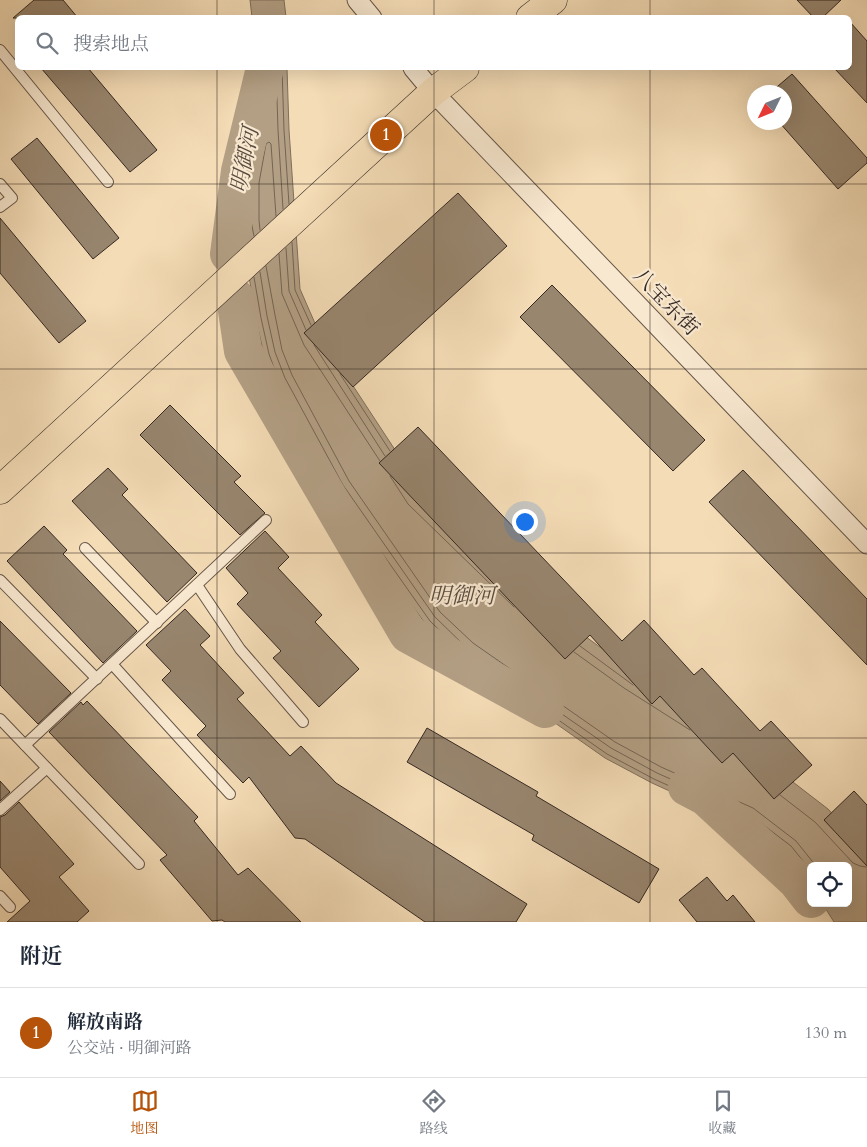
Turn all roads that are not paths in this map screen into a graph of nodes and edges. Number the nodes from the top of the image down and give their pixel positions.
1 (357, 0) edge
2 (553, 0) edge
3 (370, 15) edge
4 (534, 15) edge
5 (0, 50) edge
6 (15, 68) edge
7 (16, 70) edge
8 (415, 70) edge
9 (462, 70) edge
10 (433, 92) junction
11 (108, 182) dead end
12 (0, 184) edge
13 (0, 207) edge
14 (0, 490) edge
15 (266, 520) dead end
16 (867, 544) edge
17 (85, 548) dead end
18 (0, 580) edge
19 (197, 585) junction
20 (156, 623) junction
21 (112, 664) junction
22 (97, 679) junction
23 (0, 719) edge
24 (303, 722) dead end
25 (25, 745) junction
26 (47, 768) junction
27 (230, 794) dead end
28 (0, 810) edge
29 (139, 864) dead end
30 (0, 896) edge
31 (10, 907) dead end

1 - 3 street
2 - 4 main road
5 - 6 lane
7 - 11 lane
8 - 10 street, 八宝东街
9 - 10 main road
10 - 14 main road
10 - 16 street, 八宝东街
12 - 13 lane
15 - 19 lane
17 - 20 lane
18 - 22 lane
19 - 20 lane
19 - 24 lane
20 - 21 lane
21 - 22 lane
21 - 27 lane
22 - 25 lane
23 - 25 lane
25 - 26 lane
26 - 28 lane
26 - 29 lane
30 - 31 lane

